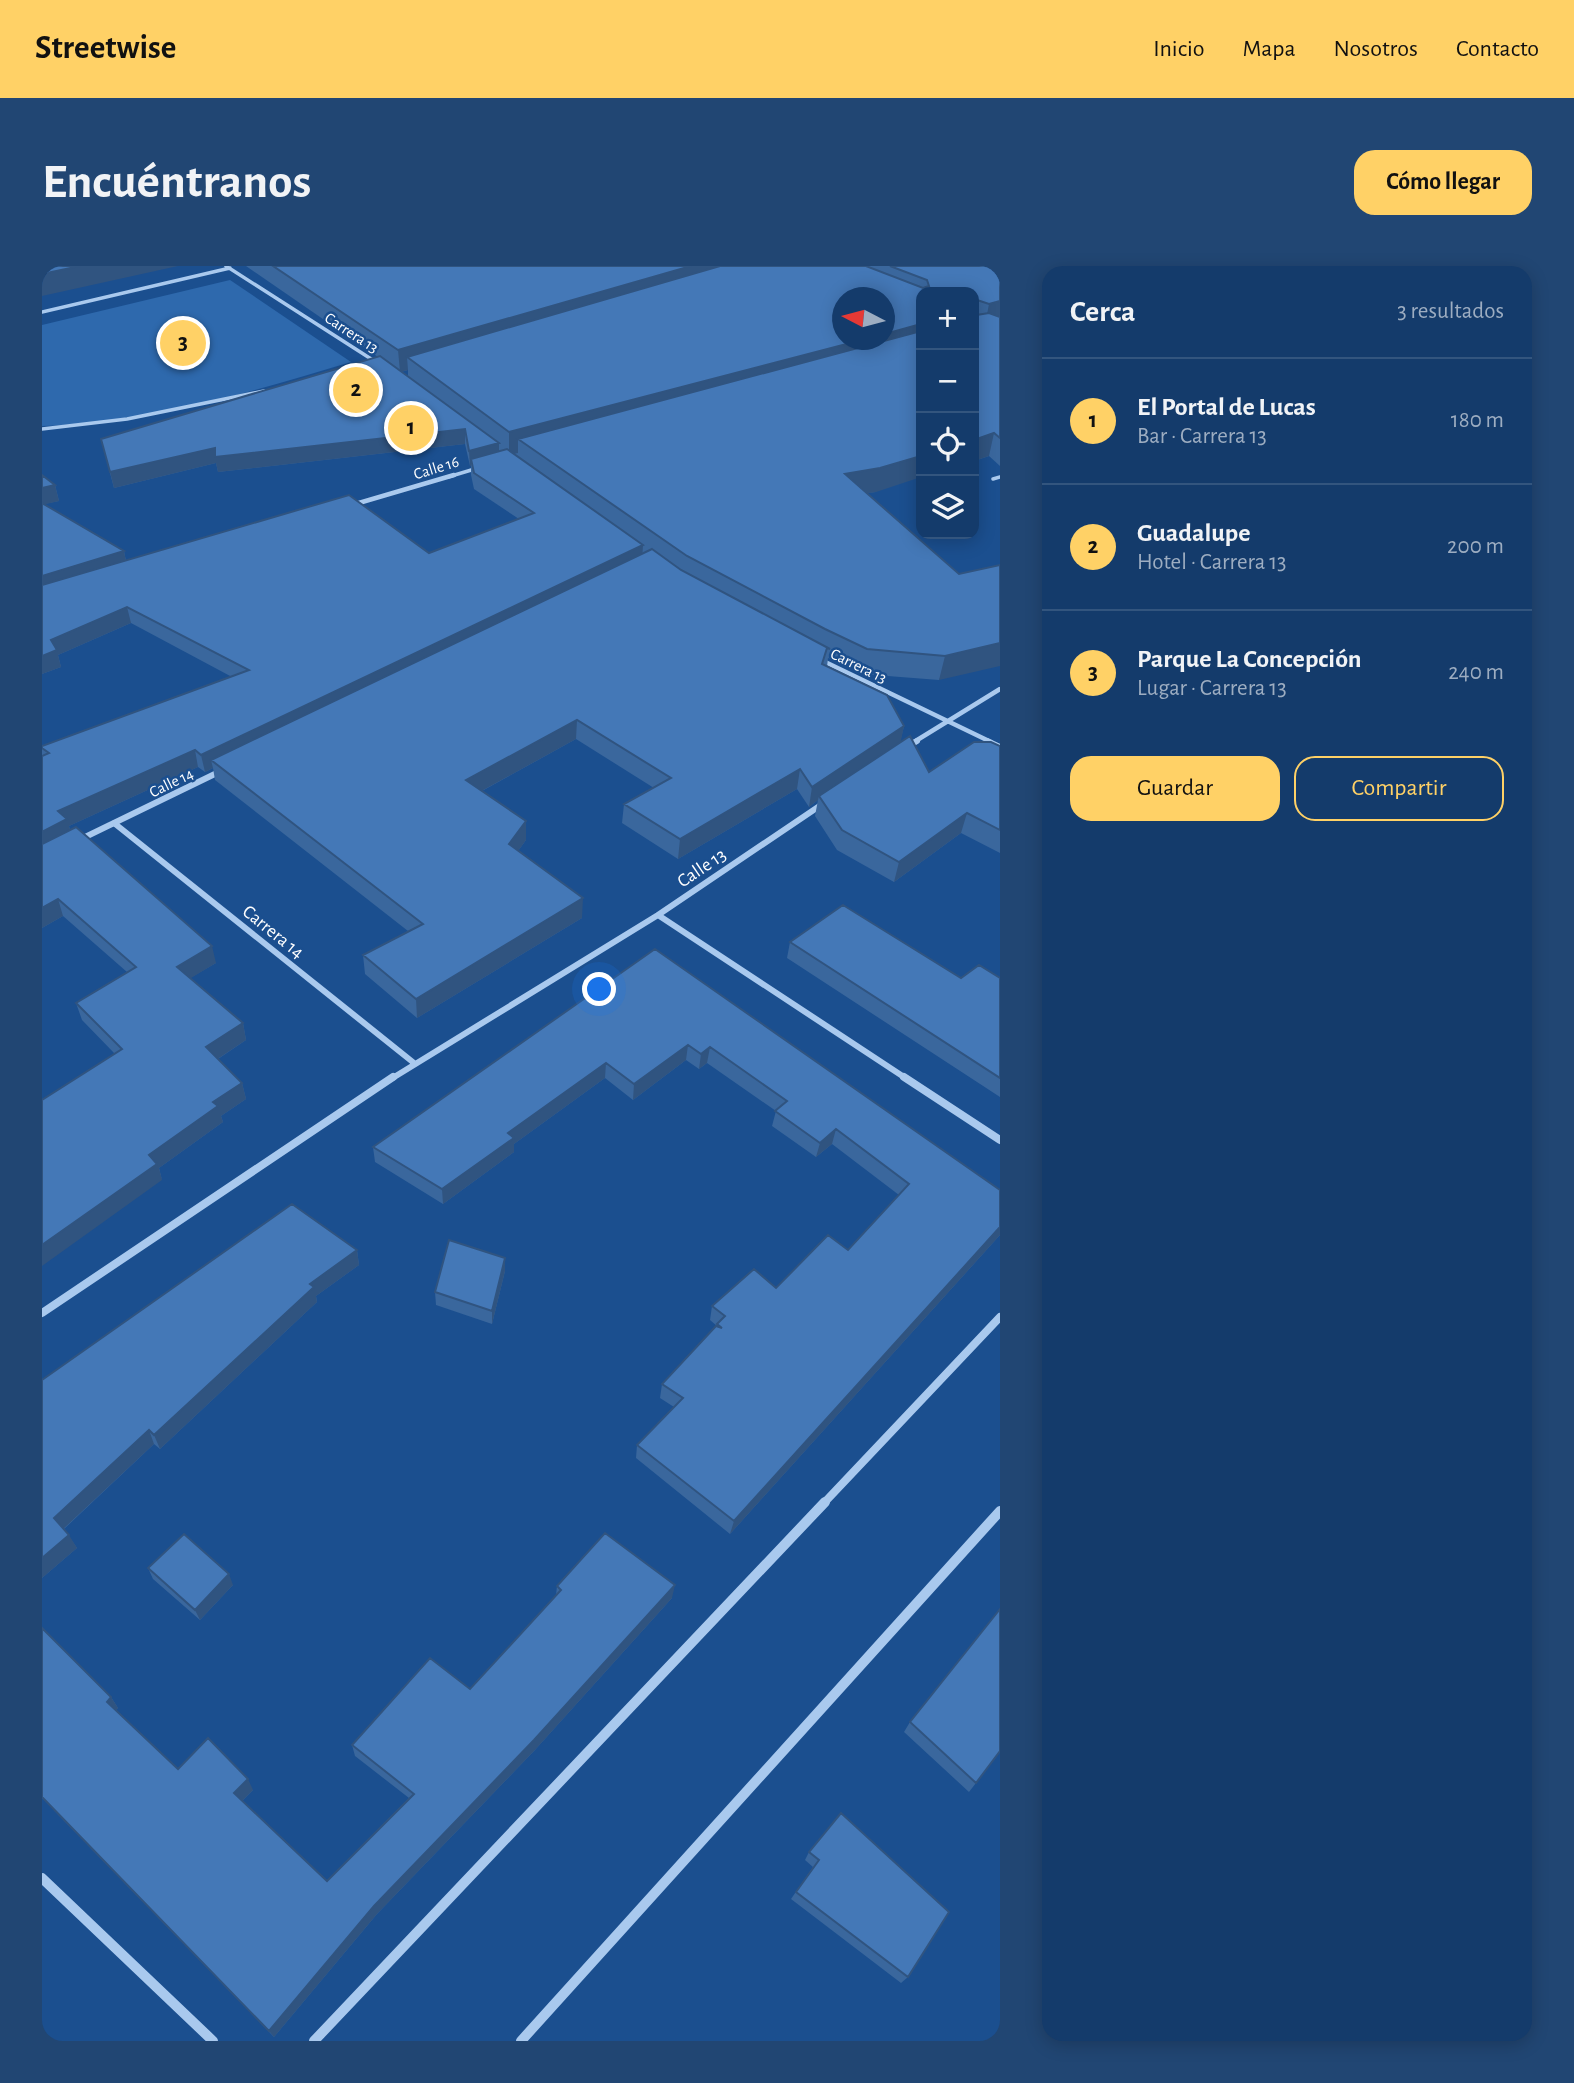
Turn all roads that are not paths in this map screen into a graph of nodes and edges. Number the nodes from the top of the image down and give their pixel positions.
1 (228, 267) edge
2 (42, 312) edge
3 (369, 368) edge
4 (267, 390) edge
5 (42, 429) edge
6 (479, 467) edge
7 (1000, 477) edge
8 (993, 479) dead end
9 (347, 507) edge
10 (818, 658) edge
11 (1000, 689) edge
12 (945, 721) junction
13 (1000, 747) edge
14 (899, 752) edge
15 (226, 768) edge
16 (830, 799) edge
17 (114, 823) junction
18 (78, 840) edge
19 (658, 915) junction
20 (414, 1063) junction
21 (1000, 1140) edge
22 (42, 1313) edge
23 (1000, 1317) edge
24 (1000, 1511) edge
25 (42, 1878) edge
26 (213, 2041) edge
27 (314, 2041) edge
28 (521, 2041) edge

1 - 2 street
1 - 3 street, Carrera 13
4 - 5 street
6 - 9 street, Calle 16
7 - 8 lane
10 - 12 street, Carrera 13
11 - 12 street
12 - 13 street, Carrera 13
12 - 14 street
15 - 17 street, Calle 14
16 - 19 street, Calle 13
17 - 18 street, Calle 14
17 - 20 street, Carrera 14
19 - 20 street, Calle 13
19 - 21 street
20 - 22 street, Calle 13
23 - 27 street
24 - 28 street
25 - 26 street

